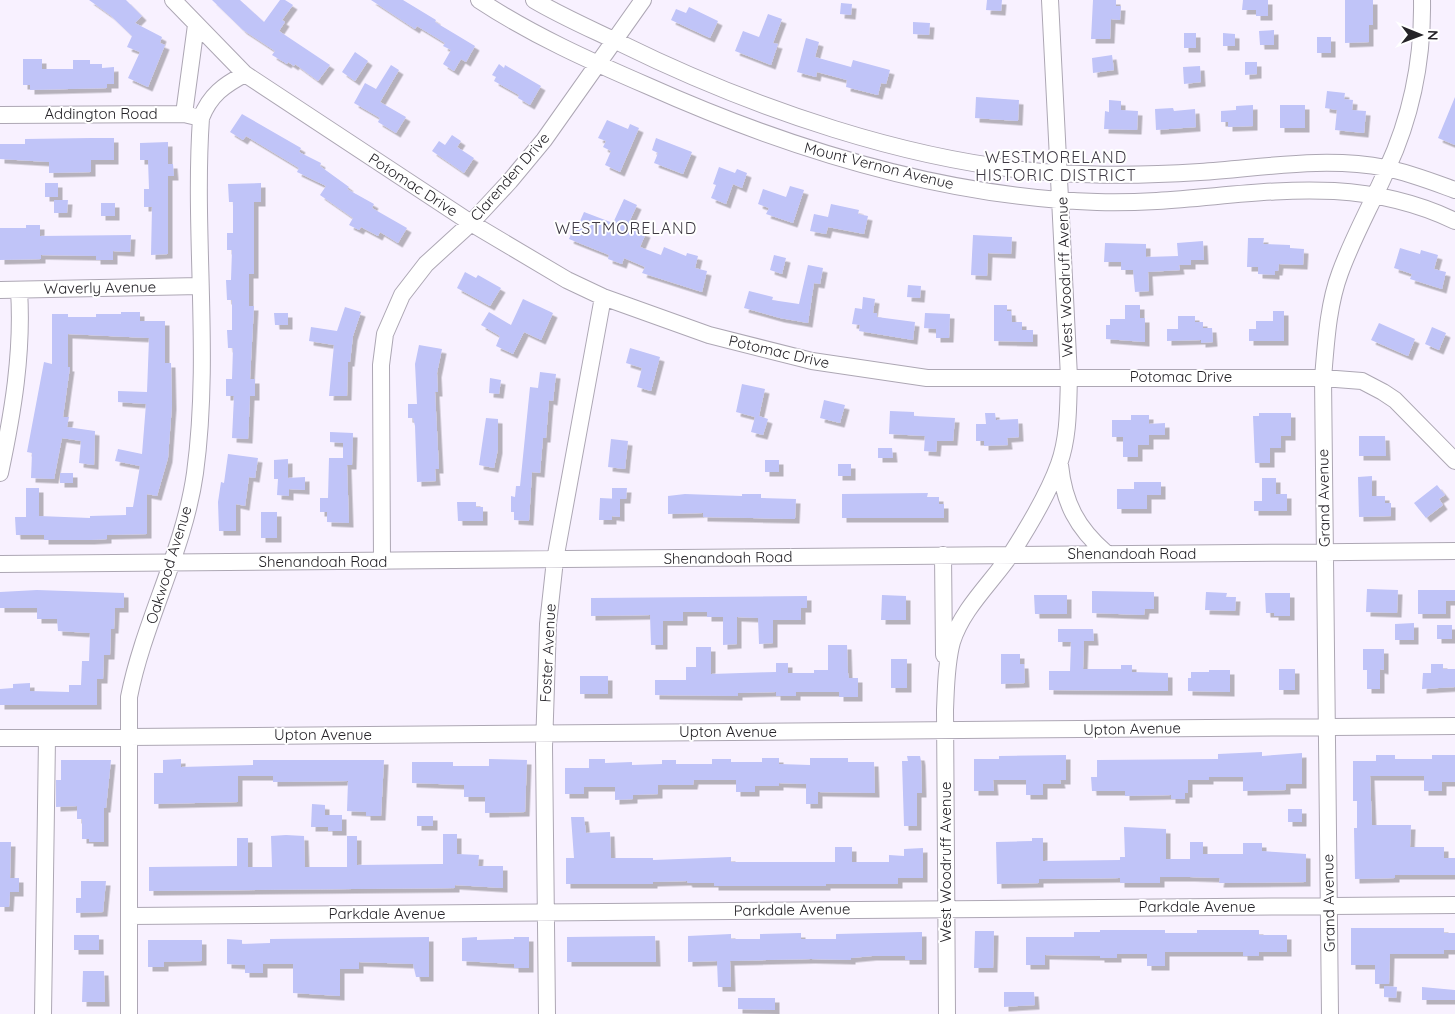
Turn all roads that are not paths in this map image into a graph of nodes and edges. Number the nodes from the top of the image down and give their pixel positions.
1 (173, 0) edge
2 (480, 0) edge
3 (534, 0) edge
4 (643, 0) edge
5 (1050, 0) edge
6 (1422, 0) edge
7 (196, 25) junction
8 (614, 41) junction
9 (597, 65) junction
10 (245, 74) junction
11 (184, 114) junction
12 (0, 115) edge
13 (201, 118) junction
14 (1388, 168) junction
15 (1060, 173) junction
16 (1455, 190) edge
17 (1375, 195) junction
18 (1062, 200) junction
19 (1455, 221) edge
20 (471, 223) junction
21 (200, 286) junction
22 (0, 290) edge
23 (18, 290) junction
24 (603, 297) junction
25 (1069, 378) junction
26 (1322, 378) junction
27 (1455, 461) edge
28 (1060, 463) junction
29 (0, 473) edge
30 (1455, 551) edge
31 (1106, 553) junction
32 (1325, 553) junction
33 (1011, 554) junction
34 (943, 555) junction
35 (555, 560) junction
36 (382, 561) junction
37 (172, 563) junction
38 (0, 564) edge
39 (944, 710) junction
40 (1455, 726) edge
41 (1327, 727) junction
42 (945, 730) junction
43 (545, 734) junction
44 (128, 737) junction
45 (0, 738) edge
46 (47, 738) junction
47 (1455, 905) edge
48 (1328, 906) junction
49 (946, 909) junction
50 (546, 913) junction
51 (130, 916) junction
52 (43, 1014) edge
53 (129, 1014) edge
54 (546, 1014) edge
55 (947, 1014) edge
56 (1330, 1014) edge

1 - 7 street, Potomac Drive
2 - 9 street, Mount Vernon Avenue
3 - 8 street, Mount Vernon Avenue
4 - 8 street, Clarenden Drive
5 - 15 street, West Woodruff Avenue
6 - 14 street, Grand Avenue
7 - 10 street, Potomac Drive
7 - 11 street
8 - 9 street, Clarenden Drive
8 - 15 street, Mount Vernon Avenue
9 - 18 street, Mount Vernon Avenue
9 - 20 street, Clarenden Drive
10 - 13 street, Oakwood Avenue
10 - 20 street, Potomac Drive
11 - 12 street, Addington Road
11 - 13 street, Addington Road
13 - 21 street, Oakwood Avenue
14 - 15 street, Mount Vernon Avenue
14 - 16 street, Mount Vernon Avenue
14 - 17 street, Grand Avenue
15 - 18 street, West Woodruff Avenue
17 - 18 street, Mount Vernon Avenue
17 - 19 street, Mount Vernon Avenue
17 - 26 street, Grand Avenue
18 - 25 street, West Woodruff Avenue
20 - 24 street, Potomac Drive
20 - 36 street, Clarenden Drive
21 - 23 street, Waverly Avenue
21 - 37 street, Oakwood Avenue
22 - 23 street, Waverly Avenue
23 - 29 street
24 - 25 street, Potomac Drive
24 - 35 street, Foster Avenue
25 - 26 street, Potomac Drive
25 - 28 street, West Woodruff Avenue
26 - 27 street, Potomac Drive
26 - 32 street, Grand Avenue
28 - 31 street, West Woodruff Avenue
28 - 33 street, West Woodruff Avenue
30 - 32 street, Shenandoah Road
31 - 32 street, Shenandoah Road
31 - 33 street, Shenandoah Road
32 - 41 street, Grand Avenue
33 - 34 street, Shenandoah Road
33 - 39 street, West Woodruff Avenue
34 - 35 street, Shenandoah Road
34 - 39 street, West Woodruff Avenue
35 - 36 street, Shenandoah Road
35 - 43 street, Foster Avenue
36 - 37 street, Shenandoah Road
37 - 38 street, Shenandoah Road
37 - 44 street, Oakwood Avenue
39 - 42 street, West Woodruff Avenue
40 - 41 street, Upton Avenue
41 - 42 street, Upton Avenue
41 - 48 street, Grand Avenue
42 - 43 street, Upton Avenue
42 - 49 street, West Woodruff Avenue
43 - 44 street, Upton Avenue
43 - 50 street, Foster Avenue
44 - 46 street, Upton Avenue
44 - 51 street, Oakwood Avenue
45 - 46 street, Upton Avenue
46 - 52 street
47 - 48 street, Parkdale Avenue
48 - 49 street, Parkdale Avenue
48 - 56 street, Grand Avenue
49 - 50 street, Parkdale Avenue
49 - 55 street, West Woodruff Avenue
50 - 51 street, Parkdale Avenue
50 - 54 street, Foster Avenue
51 - 53 street, Oakwood Avenue

